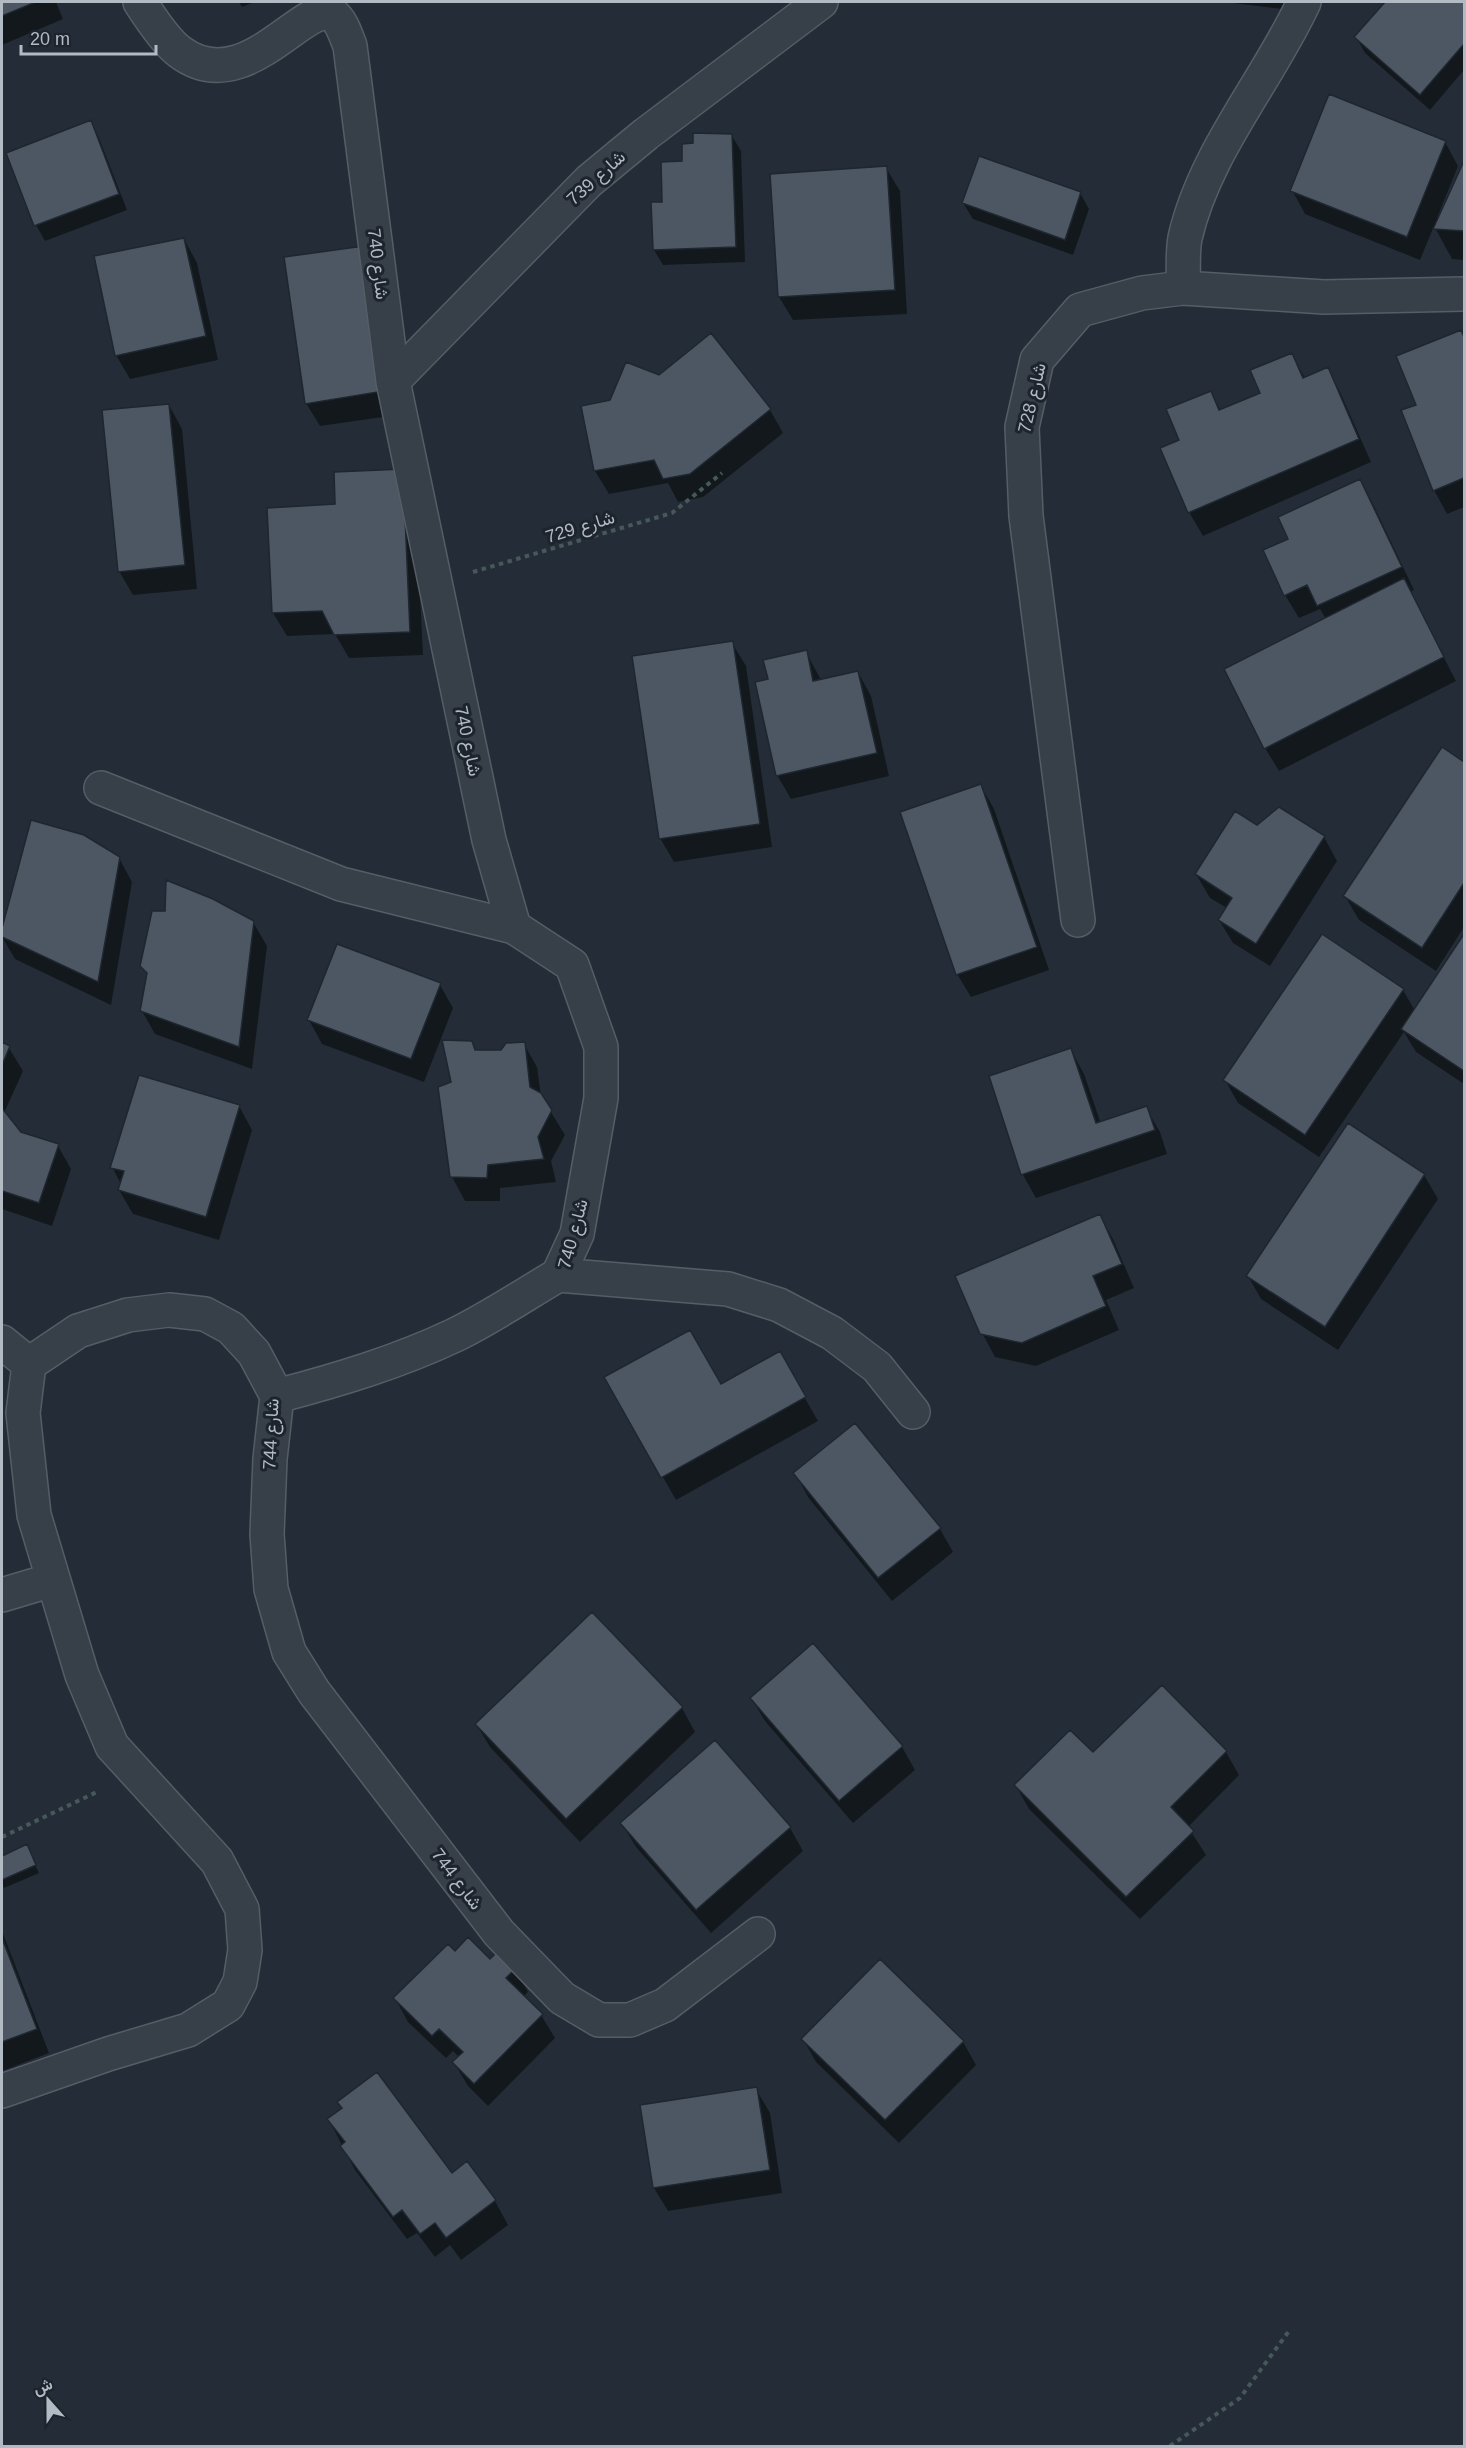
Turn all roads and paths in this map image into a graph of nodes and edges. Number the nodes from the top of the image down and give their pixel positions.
1 (140, 2) edge
2 (821, 2) edge
3 (1304, 2) edge
4 (330, 7) edge
5 (1183, 288) junction
6 (1464, 294) edge
7 (393, 381) junction
8 (722, 472) dead end
9 (434, 583) junction
10 (101, 788) dead end
11 (1077, 920) dead end
12 (514, 927) junction
13 (558, 1275) junction
14 (2, 1342) edge
15 (29, 1364) junction
16 (277, 1396) junction
17 (913, 1412) dead end
18 (52, 1580) junction
19 (2, 1595) edge
20 (137, 1773) junction
21 (2, 1837) edge
22 (758, 1934) dead end
23 (2, 2091) edge
24 (1289, 2331) dead end
25 (1170, 2446) edge

1 - 4 street, شارع 740
2 - 7 street, شارع 739
3 - 5 street
4 - 7 street, شارع 740
5 - 6 street, شارع 728
5 - 11 street, شارع 728
7 - 9 street, شارع 740
8 - 9 path, شارع 729
9 - 12 street, شارع 740
10 - 12 street
12 - 13 street, شارع 740
13 - 16 street
13 - 17 street, شارع 740
14 - 15 street
15 - 16 street, شارع 744
15 - 18 street
16 - 22 street, شارع 744
18 - 19 street
18 - 20 street
20 - 21 path
20 - 23 street
24 - 25 path

